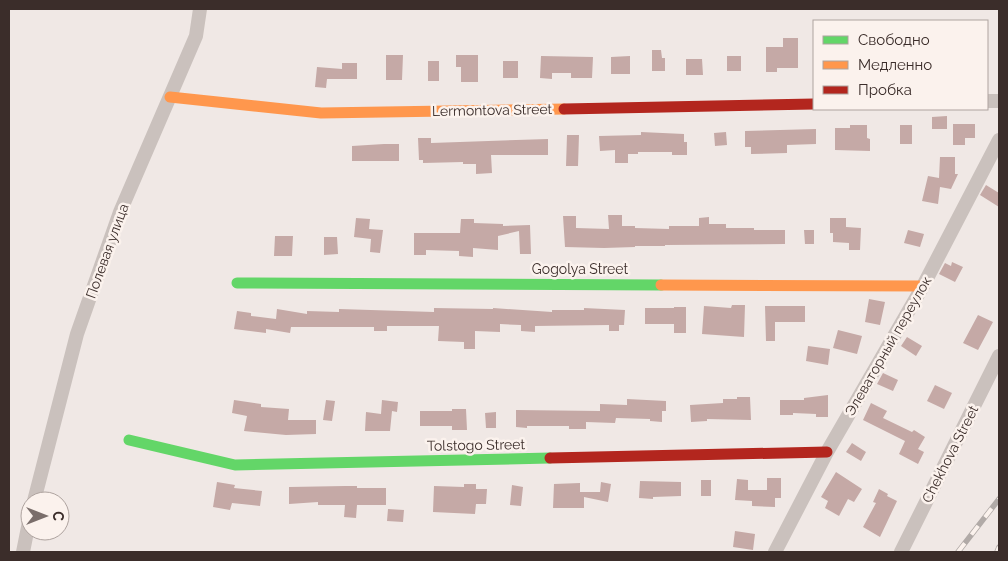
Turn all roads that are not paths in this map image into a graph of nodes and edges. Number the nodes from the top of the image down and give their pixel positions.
1 (200, 9) edge
2 (170, 98) junction
3 (813, 104) edge
4 (999, 140) edge
5 (238, 283) dead end
6 (923, 286) junction
7 (999, 356) edge
8 (129, 440) dead end
9 (827, 452) junction
10 (37, 491) edge
11 (775, 552) edge
12 (901, 552) edge

1 - 2 street, Полевая улица
2 - 3 street, Lermontova Street
2 - 10 street, Полевая улица
4 - 6 street, Элеваторный переулок
5 - 6 street, Gogolya Street
6 - 9 street, Элеваторный переулок
7 - 12 street, Chekhova Street
8 - 9 street, Tolstogo Street
9 - 11 street, Элеваторный переулок

